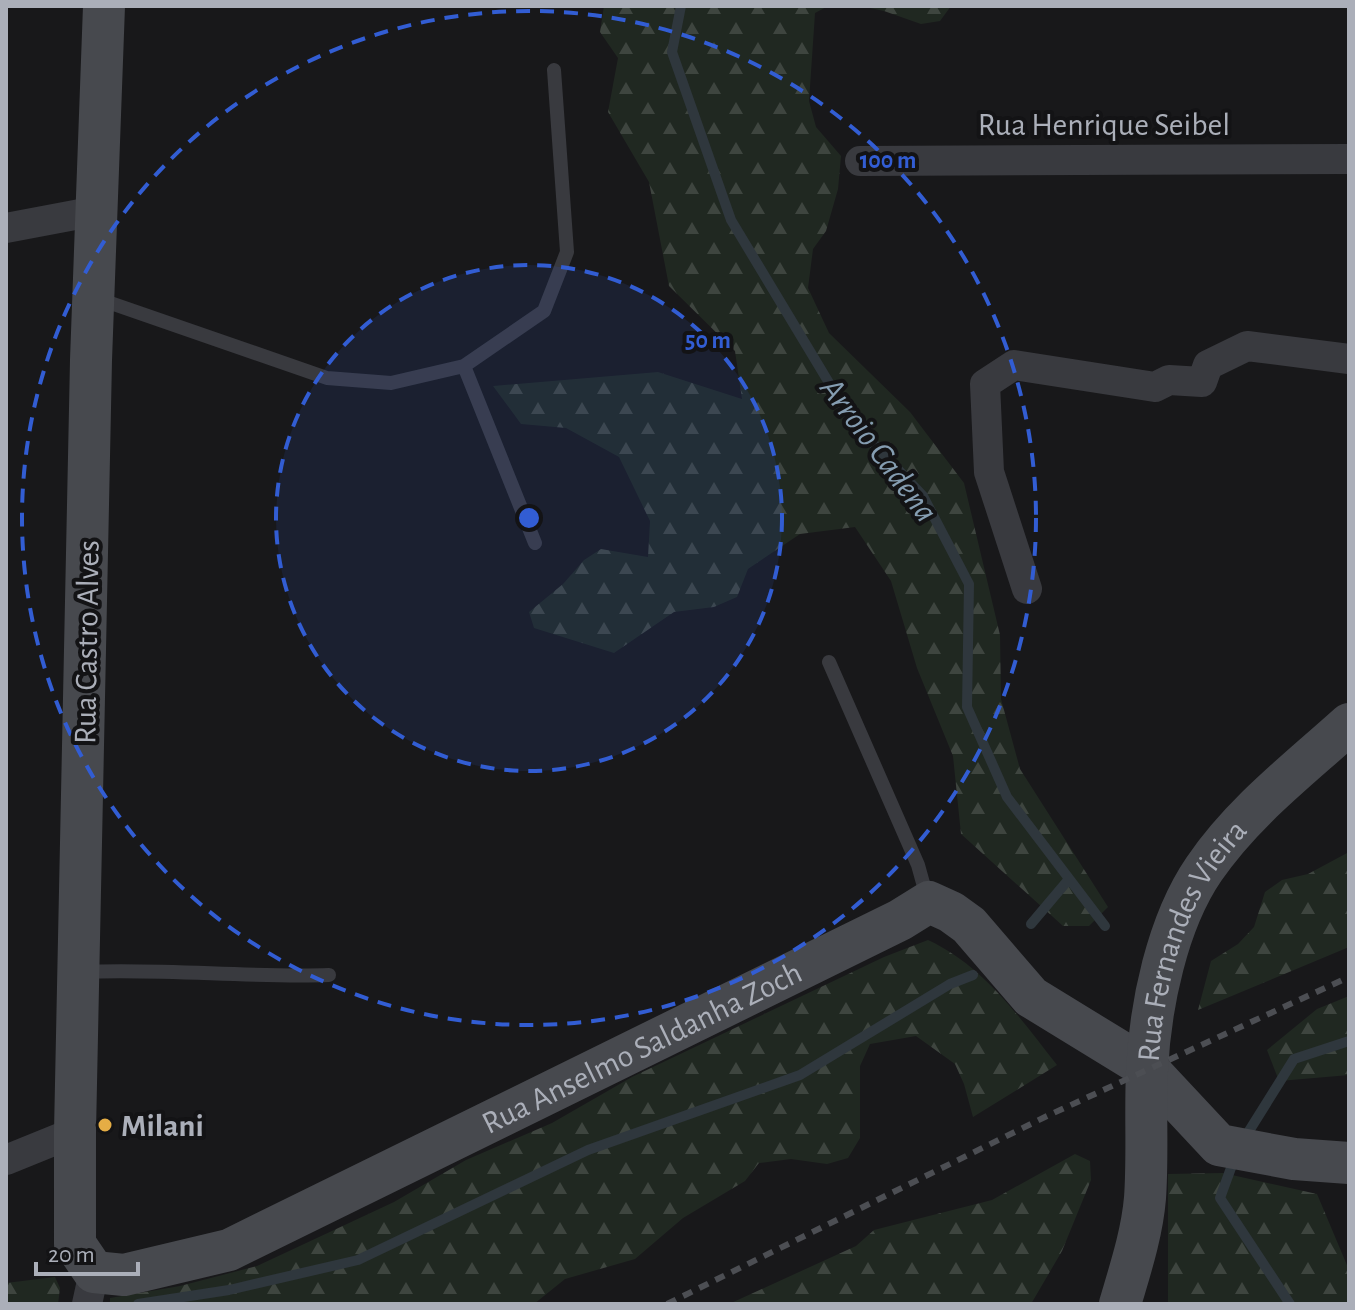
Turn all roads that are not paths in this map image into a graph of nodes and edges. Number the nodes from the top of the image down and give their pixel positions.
1 (104, 6) edge
2 (554, 70) dead end
3 (1349, 159) edge
4 (860, 161) dead end
5 (96, 211) junction
6 (6, 228) edge
7 (94, 297) junction
8 (1349, 359) edge
9 (464, 366) junction
10 (535, 543) dead end
11 (1027, 589) dead end
12 (829, 662) dead end
13 (1349, 724) edge
14 (929, 902) junction
15 (79, 972) junction
16 (329, 975) dead end
17 (1147, 1068) junction
18 (75, 1132) junction
19 (6, 1160) edge
20 (1349, 1163) edge
21 (90, 1288) edge
22 (1120, 1304) edge

1 - 5 street, Rua Castro Alves
2 - 9 lane
3 - 4 street, Rua Henrique Seibel
5 - 6 street
5 - 7 street, Rua Castro Alves
7 - 9 lane
7 - 15 street, Rua Castro Alves
8 - 11 street
9 - 10 lane
12 - 14 lane
13 - 17 street, Rua Fernandes Vieira
14 - 17 street
14 - 21 street, Rua Anselmo Saldanha Zoch
15 - 16 lane
15 - 18 street, Rua Castro Alves
17 - 20 street, Rua Fernandes Vieira
17 - 22 street
18 - 19 street
18 - 21 street, Rua Castro Alves

